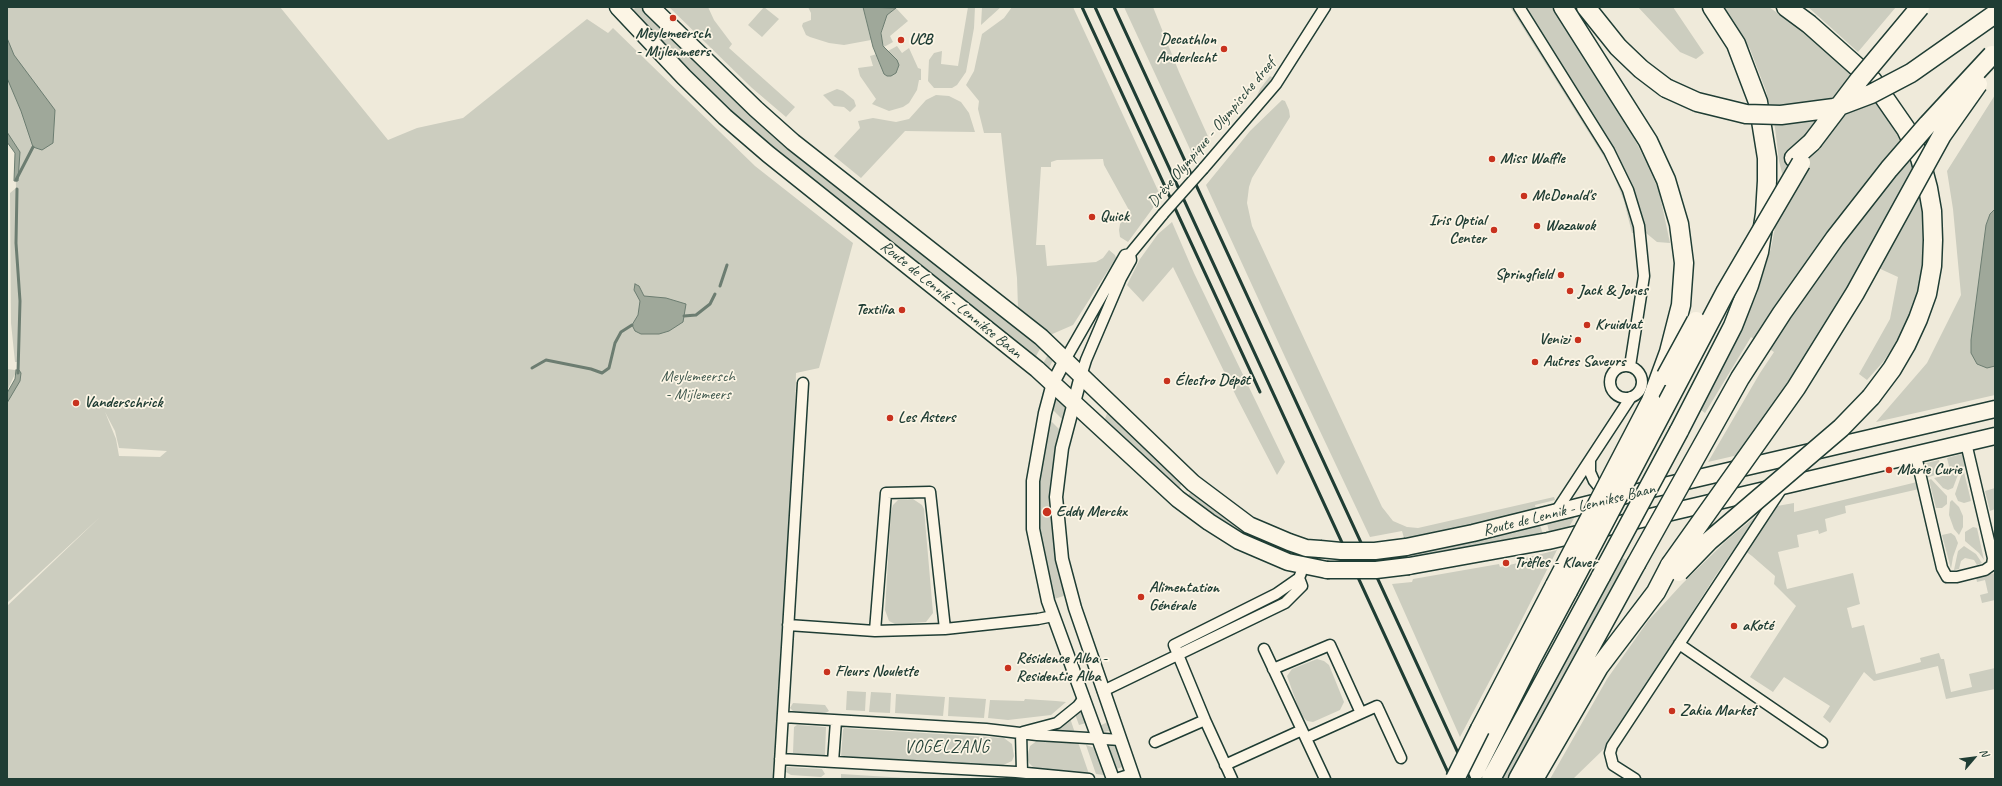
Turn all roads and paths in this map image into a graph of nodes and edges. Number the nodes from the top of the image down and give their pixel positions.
1 (618, 7) edge
2 (651, 7) edge
3 (1325, 7) edge
4 (1519, 7) edge
5 (1563, 7) edge
6 (1586, 7) edge
7 (1712, 7) edge
8 (1786, 7) edge
9 (1920, 7) edge
10 (1995, 14) edge
11 (1993, 54) edge
12 (1812, 142) junction
13 (1130, 254) junction
14 (1064, 360) junction
15 (1630, 366) junction
16 (1081, 376) junction
17 (803, 383) dead end
18 (1053, 384) junction
19 (1631, 397) junction
20 (1651, 401) junction
21 (1074, 402) junction
22 (1995, 409) edge
23 (1995, 436) edge
24 (1966, 444) junction
25 (1797, 456) junction
26 (1916, 456) junction
27 (1590, 461) junction
28 (1783, 486) junction
29 (1630, 494) junction
30 (1555, 513) junction
31 (1313, 548) junction
32 (1674, 568) junction
33 (1301, 572) junction
34 (1562, 588) junction
35 (1053, 616) junction
36 (788, 625) junction
37 (945, 629) junction
38 (875, 631) junction
39 (1679, 644) junction
40 (1264, 649) dead end
41 (1179, 654) junction
42 (1273, 669) junction
43 (1103, 691) junction
44 (1084, 698) junction
45 (1361, 713) junction
46 (783, 717) junction
47 (1205, 720) junction
48 (836, 721) junction
49 (1021, 733) junction
50 (1304, 734) junction
51 (1099, 740) junction
52 (1121, 740) junction
53 (1155, 742) dead end
54 (1822, 742) dead end
55 (1401, 758) dead end
56 (780, 759) junction
57 (833, 762) junction
58 (1225, 765) junction
59 (1022, 772) junction
60 (1494, 773) edge
61 (1133, 777) edge
62 (779, 779) edge
63 (1089, 779) edge
64 (1113, 779) edge
65 (1116, 779) edge
66 (1232, 779) edge
67 (1325, 779) edge
68 (1454, 779) edge
69 (1471, 779) edge
70 (1518, 779) edge
71 (1534, 779) edge
72 (1635, 779) edge

1 - 18 main road, Route de Lennik - Lennikse Baan
2 - 14 main road, Route de Lennik - Lennikse Baan
3 - 13 street, Drève Olympique - Olympische dreef, bridge
4 - 15 street
5 - 20 highway
6 - 10 highway, bridge
7 - 60 highway, bridge
8 - 32 highway, bridge
9 - 12 highway, bridge
11 - 32 highway, bridge
11 - 70 highway, bridge
12 - 20 highway, bridge
12 - 34 highway, bridge
13 - 14 street, Drève Olympique - Olympische dreef
13 - 16 street, Drève Olympique - Olympische dreef
14 - 16 main road, Route de Lennik - Lennikse Baan
14 - 18 street
15 - 19 street
15 - 19 street
16 - 21 street
16 - 31 main road, Route de Lennik - Lennikse Baan
17 - 36 street
18 - 21 main road, Route de Lennik - Lennikse Baan
18 - 35 street
19 - 27 street
20 - 34 highway, bridge
21 - 33 main road, Route de Lennik - Lennikse Baan
21 - 43 street
22 - 25 main road, Route de Lennik - Lennikse Baan
23 - 24 main road, Route de Lennik - Lennikse Baan
24 - 26 main road, Route de Lennik - Lennikse Baan
24 - 26 street
25 - 28 street
25 - 29 main road, Route de Lennik - Lennikse Baan
26 - 28 main road, Route de Lennik - Lennikse Baan
27 - 29 street
27 - 30 street
28 - 33 main road, Route de Lennik - Lennikse Baan, bridge
28 - 39 street
29 - 30 main road, Route de Lennik - Lennikse Baan
30 - 31 main road, Route de Lennik - Lennikse Baan, bridge
31 - 33 street
32 - 71 highway
33 - 41 street
33 - 41 street
34 - 68 highway, bridge
34 - 69 highway
35 - 37 street
35 - 44 street
36 - 38 street
36 - 46 street
37 - 38 street
37 - 38 street
39 - 54 street
39 - 72 street
40 - 42 street
41 - 43 street
41 - 47 street
42 - 45 street
42 - 50 street
43 - 52 street
44 - 49 street
44 - 51 street
45 - 50 street
45 - 55 street
46 - 48 street
46 - 56 street
47 - 53 street
47 - 58 street
48 - 49 street
48 - 57 street
49 - 51 street
49 - 59 street
50 - 58 street
50 - 67 street
51 - 52 street
51 - 64 street
52 - 61 street
56 - 57 street
56 - 62 street
57 - 59 street
58 - 66 street
59 - 63 street
61 - 65 street

